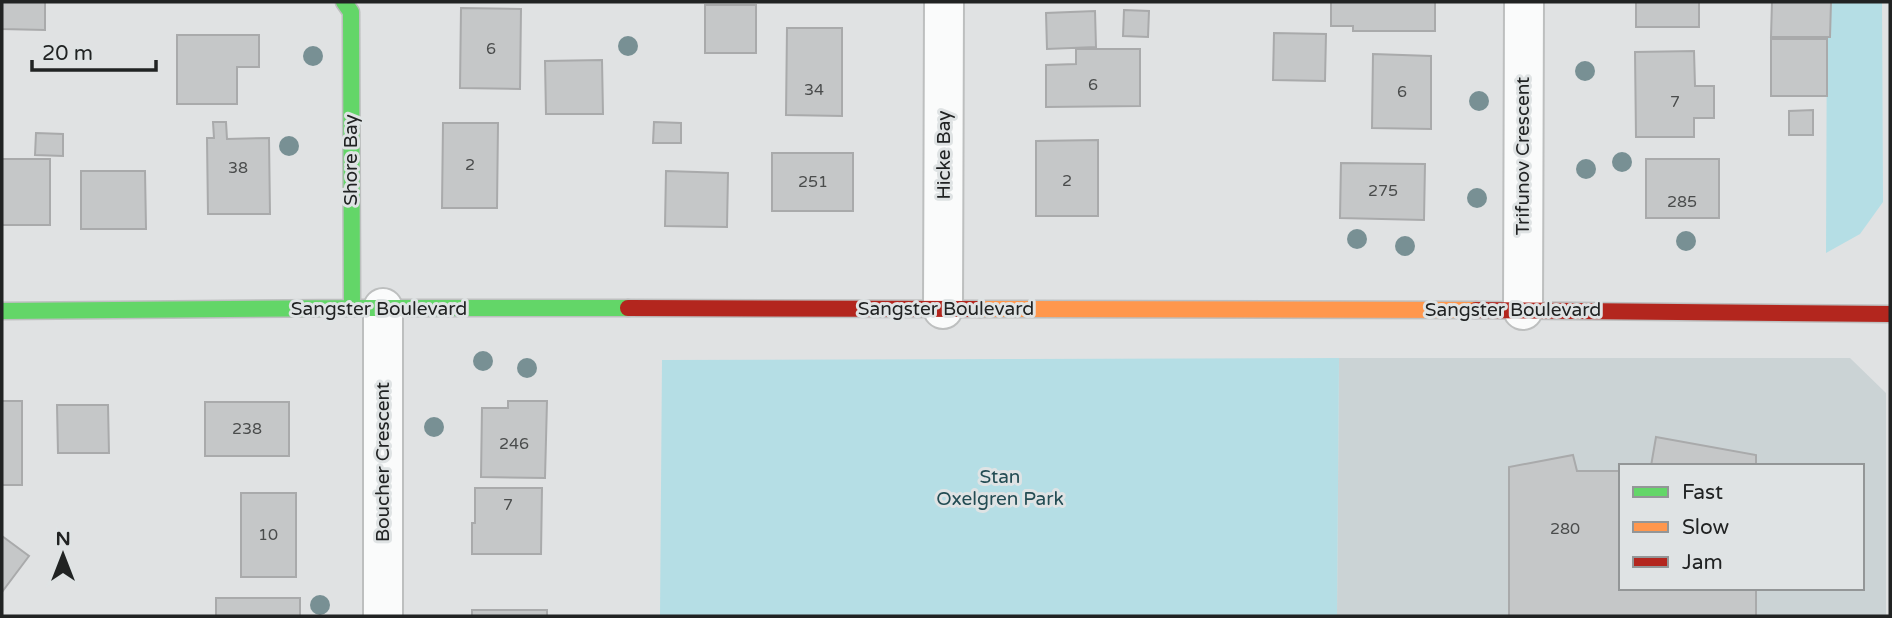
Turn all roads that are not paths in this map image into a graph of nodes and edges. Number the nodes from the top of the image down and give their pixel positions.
1 (944, 2) edge
2 (1524, 2) edge
3 (351, 5) edge
4 (368, 309) junction
5 (943, 309) junction
6 (1522, 310) junction
7 (2, 311) edge
8 (1890, 314) edge
9 (383, 616) edge

1 - 5 street, Hicke Bay
2 - 6 street, Trifunov Crescent
3 - 4 street, Shore Bay
4 - 5 street, Sangster Boulevard
4 - 7 street, Sangster Boulevard
4 - 9 street, Boucher Crescent
5 - 6 street, Sangster Boulevard
6 - 8 street, Sangster Boulevard

